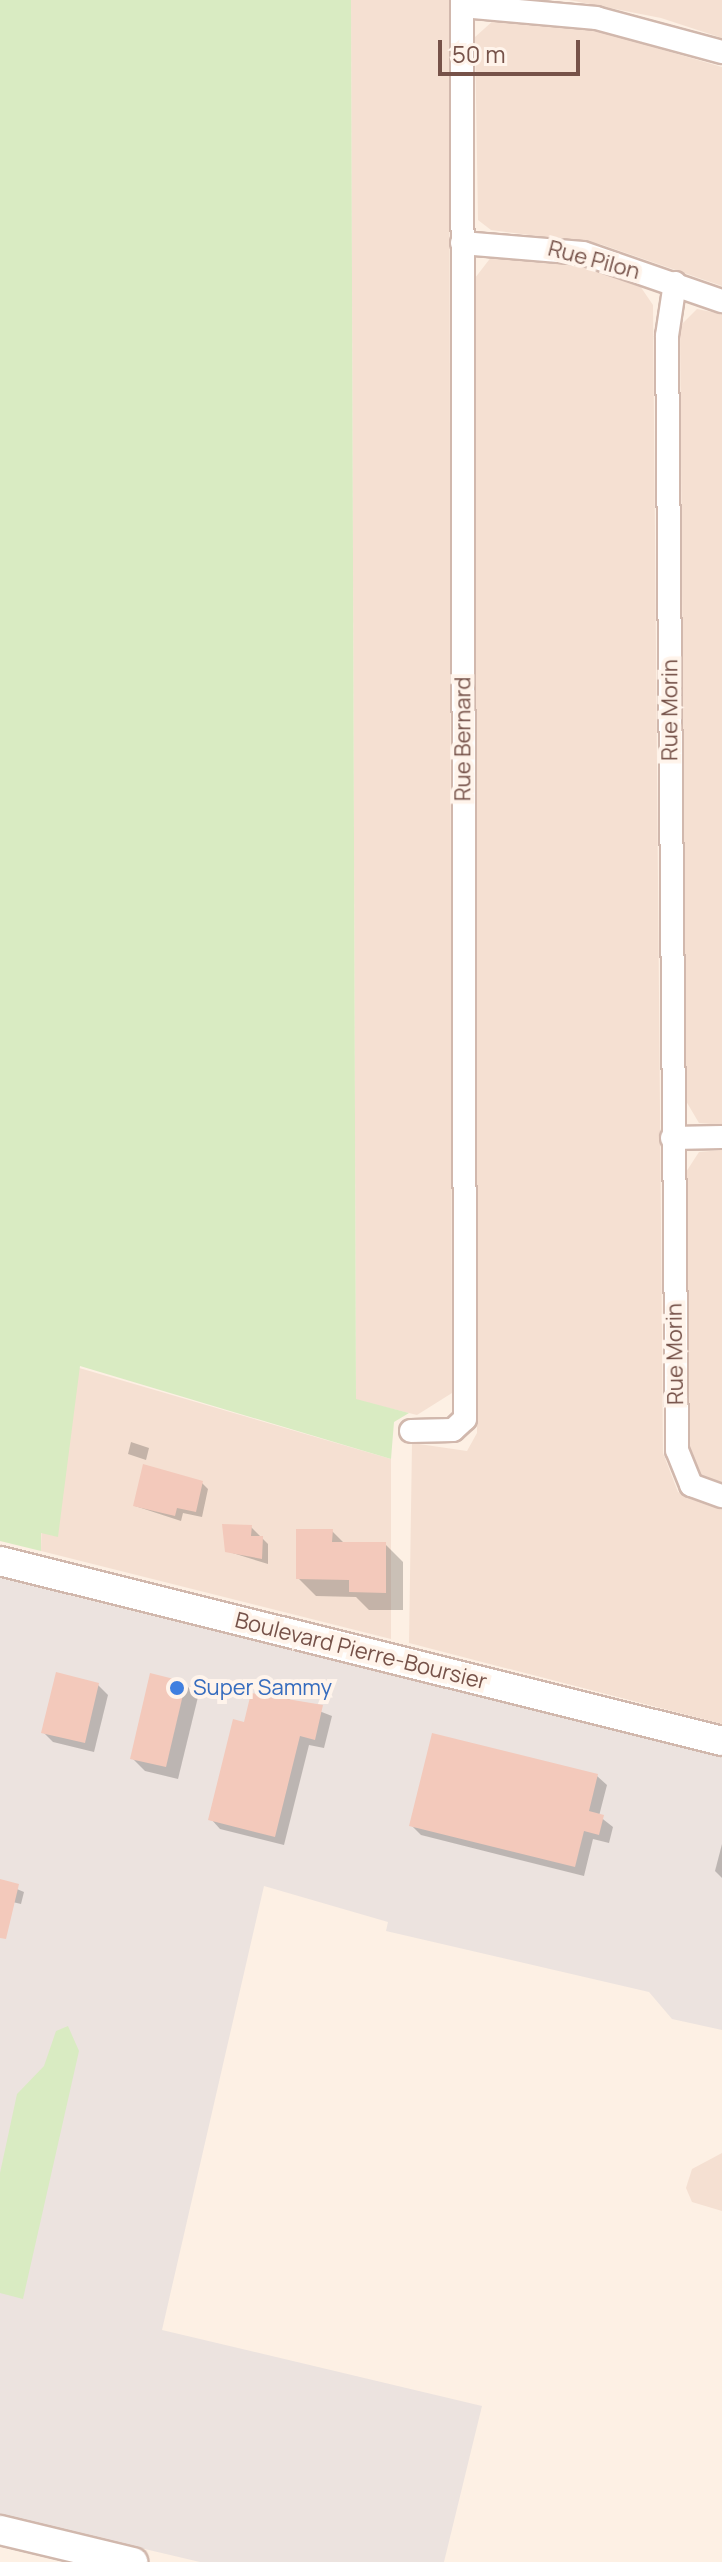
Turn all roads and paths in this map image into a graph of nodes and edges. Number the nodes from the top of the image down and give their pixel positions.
1 (462, 3) edge
2 (722, 52) edge
3 (462, 243) junction
4 (675, 283) junction
5 (722, 301) edge
6 (722, 1137) edge
7 (672, 1138) junction
8 (411, 1431) dead end
9 (722, 1496) edge
10 (0, 1561) edge
11 (722, 1741) edge
12 (0, 2530) edge
13 (133, 2562) edge

1 - 2 street
1 - 3 street, Rue Bernard
3 - 4 street, Rue Pilon
3 - 8 street, Rue Bernard
4 - 5 street, Rue Pilon
4 - 7 street, Rue Morin
6 - 7 street
7 - 9 street, Rue Morin
10 - 11 street, Boulevard Pierre-Boursier
12 - 13 street

